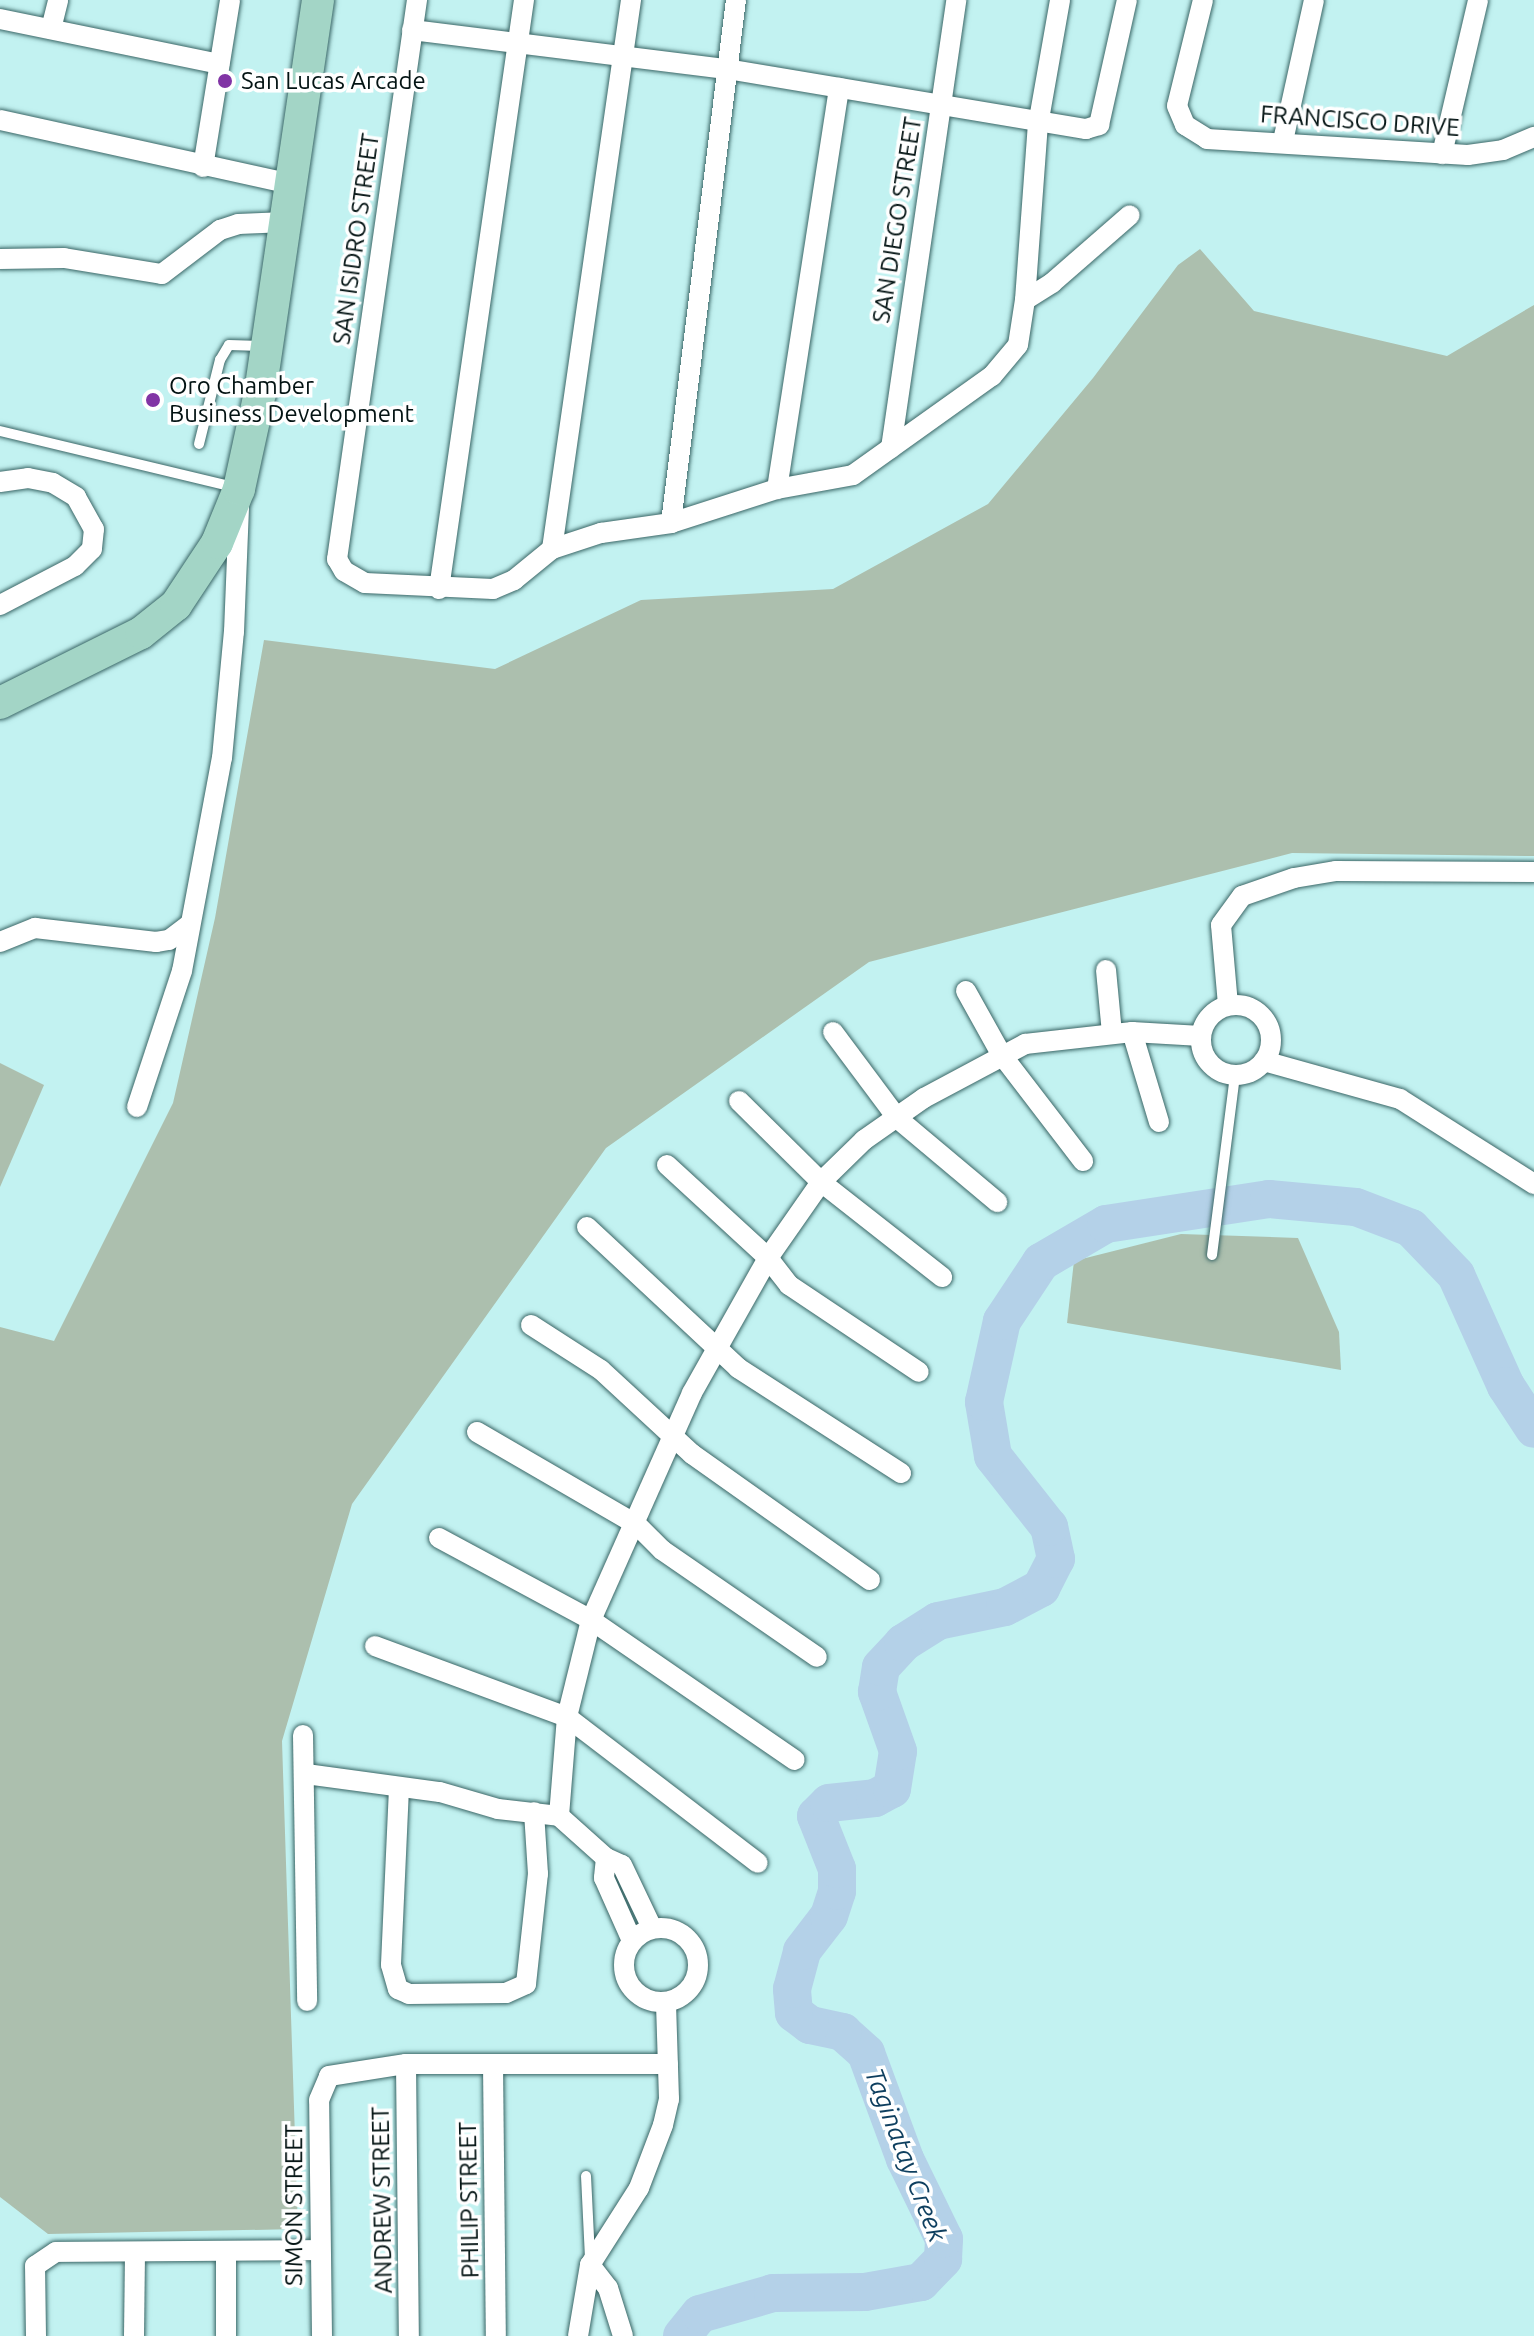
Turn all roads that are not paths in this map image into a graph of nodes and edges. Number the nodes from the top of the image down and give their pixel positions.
1 (58, 0) edge
2 (230, 0) edge
3 (318, 0) edge
4 (417, 0) edge
5 (524, 0) edge
6 (631, 0) edge
7 (736, 0) edge
8 (956, 0) edge
9 (1060, 0) edge
10 (1127, 0) edge
11 (1203, 0) edge
12 (1314, 0) edge
13 (1478, 0) edge
14 (0, 19) edge
15 (51, 29) junction
16 (412, 30) junction
17 (517, 43) junction
18 (622, 58) junction
19 (219, 64) junction
20 (727, 69) junction
21 (839, 88) junction
22 (942, 102) junction
23 (0, 120) edge
24 (1038, 125) junction
25 (1534, 137) edge
26 (1283, 141) junction
27 (1442, 154) junction
28 (203, 167) junction
29 (291, 184) junction
30 (1130, 215) dead end
31 (286, 222) junction
32 (0, 259) edge
33 (1025, 300) junction
34 (267, 346) junction
35 (0, 431) edge
36 (199, 444) dead end
37 (891, 448) junction
38 (0, 482) edge
39 (239, 489) junction
40 (777, 489) junction
41 (671, 523) junction
42 (552, 549) junction
43 (439, 589) junction
44 (0, 605) edge
45 (0, 703) edge
46 (1534, 872) edge
47 (190, 924) junction
48 (0, 942) edge
49 (1106, 970) dead end
50 (966, 991) dead end
51 (1228, 1005) junction
52 (833, 1032) dead end
53 (1122, 1033) junction
54 (1201, 1036) junction
55 (1001, 1054) junction
56 (1264, 1061) junction
57 (1235, 1076) junction
58 (739, 1101) dead end
59 (137, 1107) dead end
60 (897, 1118) junction
61 (1159, 1122) dead end
62 (1083, 1161) dead end
63 (667, 1165) dead end
64 (821, 1182) junction
65 (1534, 1184) edge
66 (997, 1202) dead end
67 (587, 1227) dead end
68 (1212, 1255) dead end
69 (768, 1258) junction
70 (942, 1277) dead end
71 (531, 1325) dead end
72 (718, 1346) junction
73 (919, 1372) dead end
74 (477, 1432) dead end
75 (673, 1432) junction
76 (901, 1473) dead end
77 (636, 1524) junction
78 (439, 1538) dead end
79 (870, 1580) dead end
80 (591, 1620) junction
81 (375, 1646) dead end
82 (817, 1657) dead end
83 (567, 1717) junction
84 (303, 1735) dead end
85 (795, 1760) dead end
86 (306, 1774) junction
87 (399, 1788) junction
88 (534, 1812) junction
89 (559, 1816) junction
90 (606, 1858) junction
91 (758, 1863) dead end
92 (652, 1928) junction
93 (632, 1941) junction
94 (307, 2001) dead end
95 (666, 2002) junction
96 (406, 2064) junction
97 (493, 2064) junction
98 (668, 2064) junction
99 (586, 2176) dead end
100 (320, 2250) junction
101 (226, 2251) junction
102 (135, 2252) junction
103 (590, 2265) junction
104 (36, 2336) edge
105 (134, 2336) edge
106 (226, 2336) edge
107 (322, 2336) edge
108 (409, 2336) edge
109 (496, 2336) edge
110 (578, 2336) edge
111 (623, 2336) edge

1 - 15 street
2 - 19 street
3 - 29 main road
4 - 16 street, SAN ISIDRO STREET
5 - 17 street
6 - 18 street
7 - 20 street
8 - 22 street, SAN DIEGO STREET
9 - 24 street
10 - 24 street
11 - 26 street, FRANCISCO DRIVE
12 - 26 street
13 - 27 street
14 - 15 street
15 - 19 street
16 - 17 street
16 - 43 street, SAN ISIDRO STREET
17 - 18 street
17 - 43 street
18 - 20 street
18 - 42 street
19 - 28 street
20 - 21 street
20 - 41 street
21 - 22 street
21 - 40 street
22 - 24 street
22 - 37 street, SAN DIEGO STREET
23 - 28 street
24 - 33 street
25 - 27 street, FRANCISCO DRIVE
26 - 27 street, FRANCISCO DRIVE
28 - 29 street
29 - 31 main road
30 - 33 street
31 - 32 street
31 - 34 main road
33 - 37 street
34 - 36 lane
34 - 39 main road
35 - 39 lane
37 - 40 street
38 - 44 street
39 - 45 main road
39 - 47 street
40 - 41 street
41 - 42 street
42 - 43 street, SAN ISIDRO STREET
46 - 51 street
47 - 48 street
47 - 59 street
49 - 53 street
50 - 55 street
51 - 54 street
51 - 56 street
52 - 60 street
53 - 54 street
53 - 55 street
53 - 61 street
54 - 57 street
55 - 60 street
55 - 62 street
56 - 57 street
56 - 65 street
57 - 68 lane
58 - 64 street
60 - 64 street
60 - 66 street
63 - 69 street
64 - 69 street
64 - 70 street
67 - 72 street
69 - 72 street
69 - 73 street
71 - 75 street
72 - 75 street
72 - 76 street
74 - 77 street
75 - 77 street
75 - 79 street
77 - 80 street
77 - 82 street
78 - 80 street
80 - 83 street
80 - 85 street
81 - 83 street
83 - 89 street
83 - 91 street
84 - 86 street
86 - 87 street
86 - 94 street
87 - 88 street
87 - 88 street
88 - 89 street
89 - 90 street
90 - 92 street
90 - 93 street
92 - 93 street
92 - 95 street
93 - 95 street
95 - 98 street
96 - 97 street
96 - 100 street, SIMON STREET
96 - 108 street, ANDREW STREET
97 - 98 street
97 - 109 street, PHILIP STREET
98 - 103 street
99 - 103 lane
100 - 101 street
100 - 107 street, SIMON STREET
101 - 102 street
101 - 106 street
102 - 104 street
102 - 105 street
103 - 110 street
103 - 111 street

